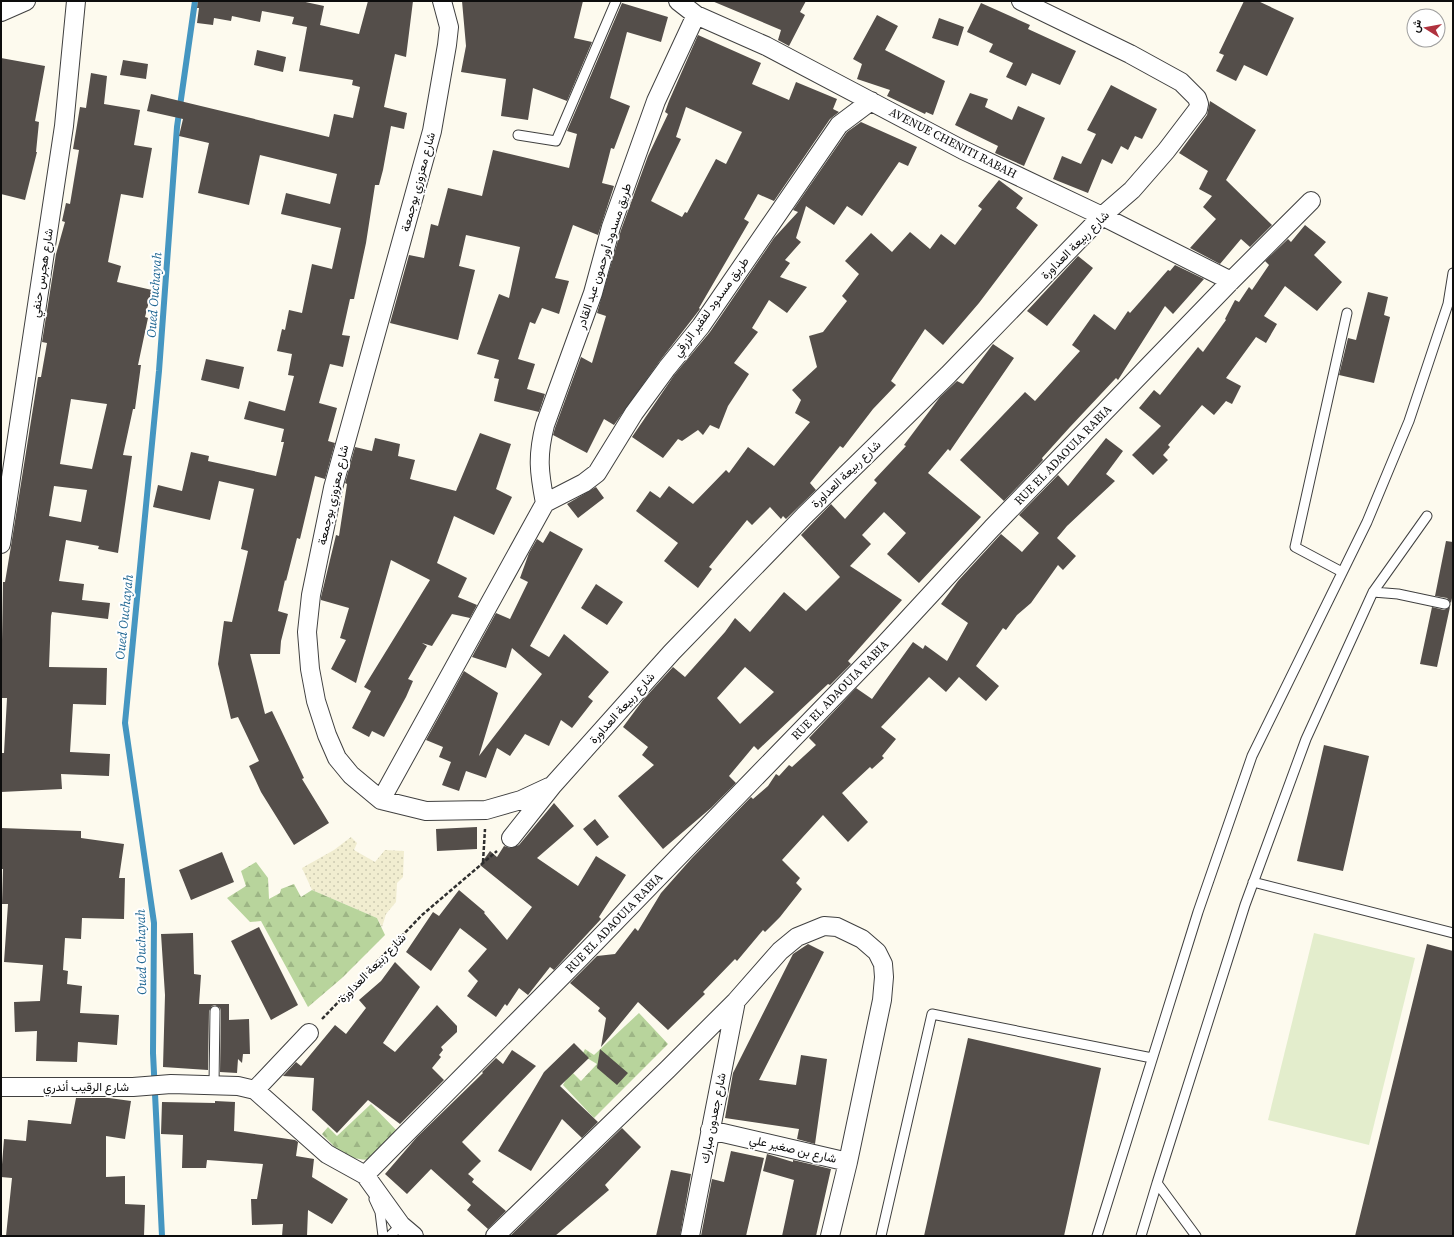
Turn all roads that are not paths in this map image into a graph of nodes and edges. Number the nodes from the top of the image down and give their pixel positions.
1 (26, 1) edge
2 (76, 1) edge
3 (442, 1) edge
4 (616, 1) edge
5 (678, 1) edge
6 (1021, 1) edge
7 (1, 12) edge
8 (696, 15) junction
9 (870, 101) junction
10 (518, 135) dead end
11 (1311, 201) dead end
12 (1102, 216) junction
13 (1453, 273) edge
14 (1231, 281) junction
15 (1347, 313) dead end
16 (545, 503) junction
17 (1427, 516) dead end
18 (1, 544) edge
19 (1342, 572) junction
20 (1373, 592) junction
21 (1445, 604) dead end
22 (553, 785) junction
23 (381, 800) junction
24 (511, 838) dead end
25 (1253, 882) junction
26 (1453, 933) edge
27 (736, 1001) junction
28 (216, 1011) dead end
29 (309, 1033) road end
30 (1152, 1058) junction
31 (214, 1085) junction
32 (1, 1087) edge
33 (255, 1090) junction
34 (710, 1130) junction
35 (848, 1162) junction
36 (365, 1175) junction
37 (1157, 1184) junction
38 (402, 1232) edge
39 (383, 1236) edge
40 (495, 1236) edge
41 (690, 1236) edge
42 (830, 1236) edge
43 (881, 1236) edge
44 (1097, 1236) edge
45 (1141, 1236) edge
46 (1196, 1236) edge

1 - 7 street
2 - 18 street, شارع هجرس حنفي
3 - 23 street, شارع معزوزي بوجمعة
4 - 10 lane
5 - 8 street, AVENUE CHENITI RABAH
6 - 12 street, شارع ربيعة العداورة
8 - 9 street, AVENUE CHENITI RABAH
8 - 16 street, طريق مسدود أورحمون عبد القادر
9 - 12 street, AVENUE CHENITI RABAH
9 - 16 street, طريق مسدود لفقير الزرقي
11 - 14 street, RUE EL ADAOUIA RABIA
12 - 14 street, AVENUE CHENITI RABAH
12 - 22 street, شارع ربيعة العداورة
13 - 19 lane
14 - 36 street, RUE EL ADAOUIA RABIA
15 - 19 lane
16 - 23 street
17 - 20 lane
19 - 30 lane
20 - 21 lane
20 - 25 lane
22 - 23 street, شارع معزوزي بوجمعة
22 - 24 street, شارع ربيعة العداورة
25 - 26 lane
25 - 37 lane
27 - 34 street, شارع جعدون مبارك
27 - 35 street
27 - 40 street
28 - 31 lane
29 - 33 street
30 - 43 lane
30 - 44 lane
31 - 32 street, شارع الرقيب أندري
31 - 33 street, شارع الرقيب أندري
33 - 36 street
34 - 35 street, شارع بن صغير علي
34 - 41 street, شارع جعدون مبارك
35 - 42 street, شارع بن صغير علي
36 - 38 street
36 - 39 lane
37 - 45 lane
37 - 46 lane

